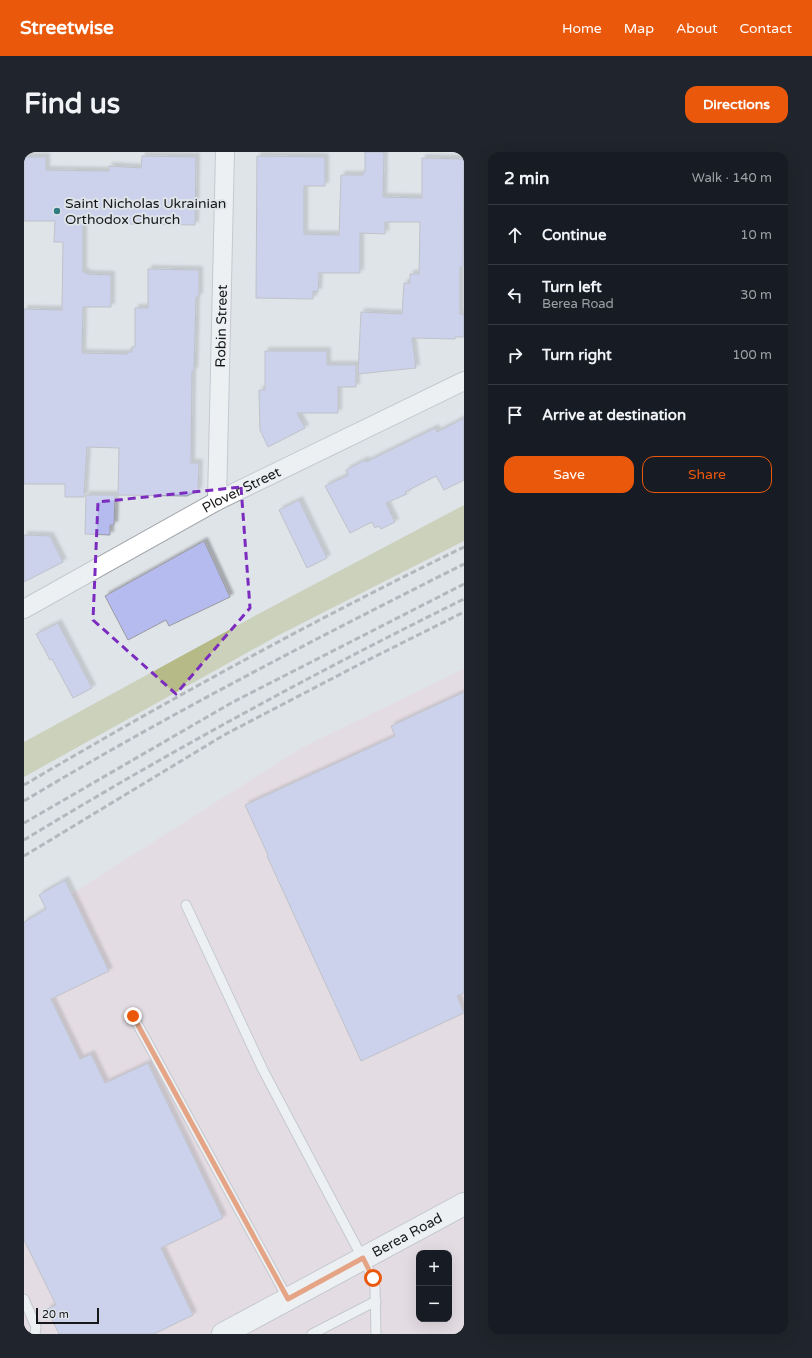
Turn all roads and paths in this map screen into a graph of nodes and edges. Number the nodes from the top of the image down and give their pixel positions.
1 (225, 152) edge
2 (464, 381) edge
3 (217, 501) junction
4 (24, 609) edge
5 (186, 905) dead end
6 (133, 1016) dead end
7 (464, 1204) edge
8 (363, 1258) junction
9 (24, 1299) edge
10 (288, 1299) junction
11 (376, 1301) junction
12 (35, 1334) edge
13 (223, 1334) edge
14 (312, 1334) edge
15 (376, 1334) edge

1 - 3 street, Robin Street
2 - 3 street, Plover Street
3 - 4 street, Plover Street
5 - 8 lane
6 - 10 lane
7 - 8 main road, Berea Road
8 - 10 main road, Berea Road
8 - 11 lane
9 - 12 lane
10 - 13 main road, Berea Road
11 - 14 lane
11 - 15 lane

